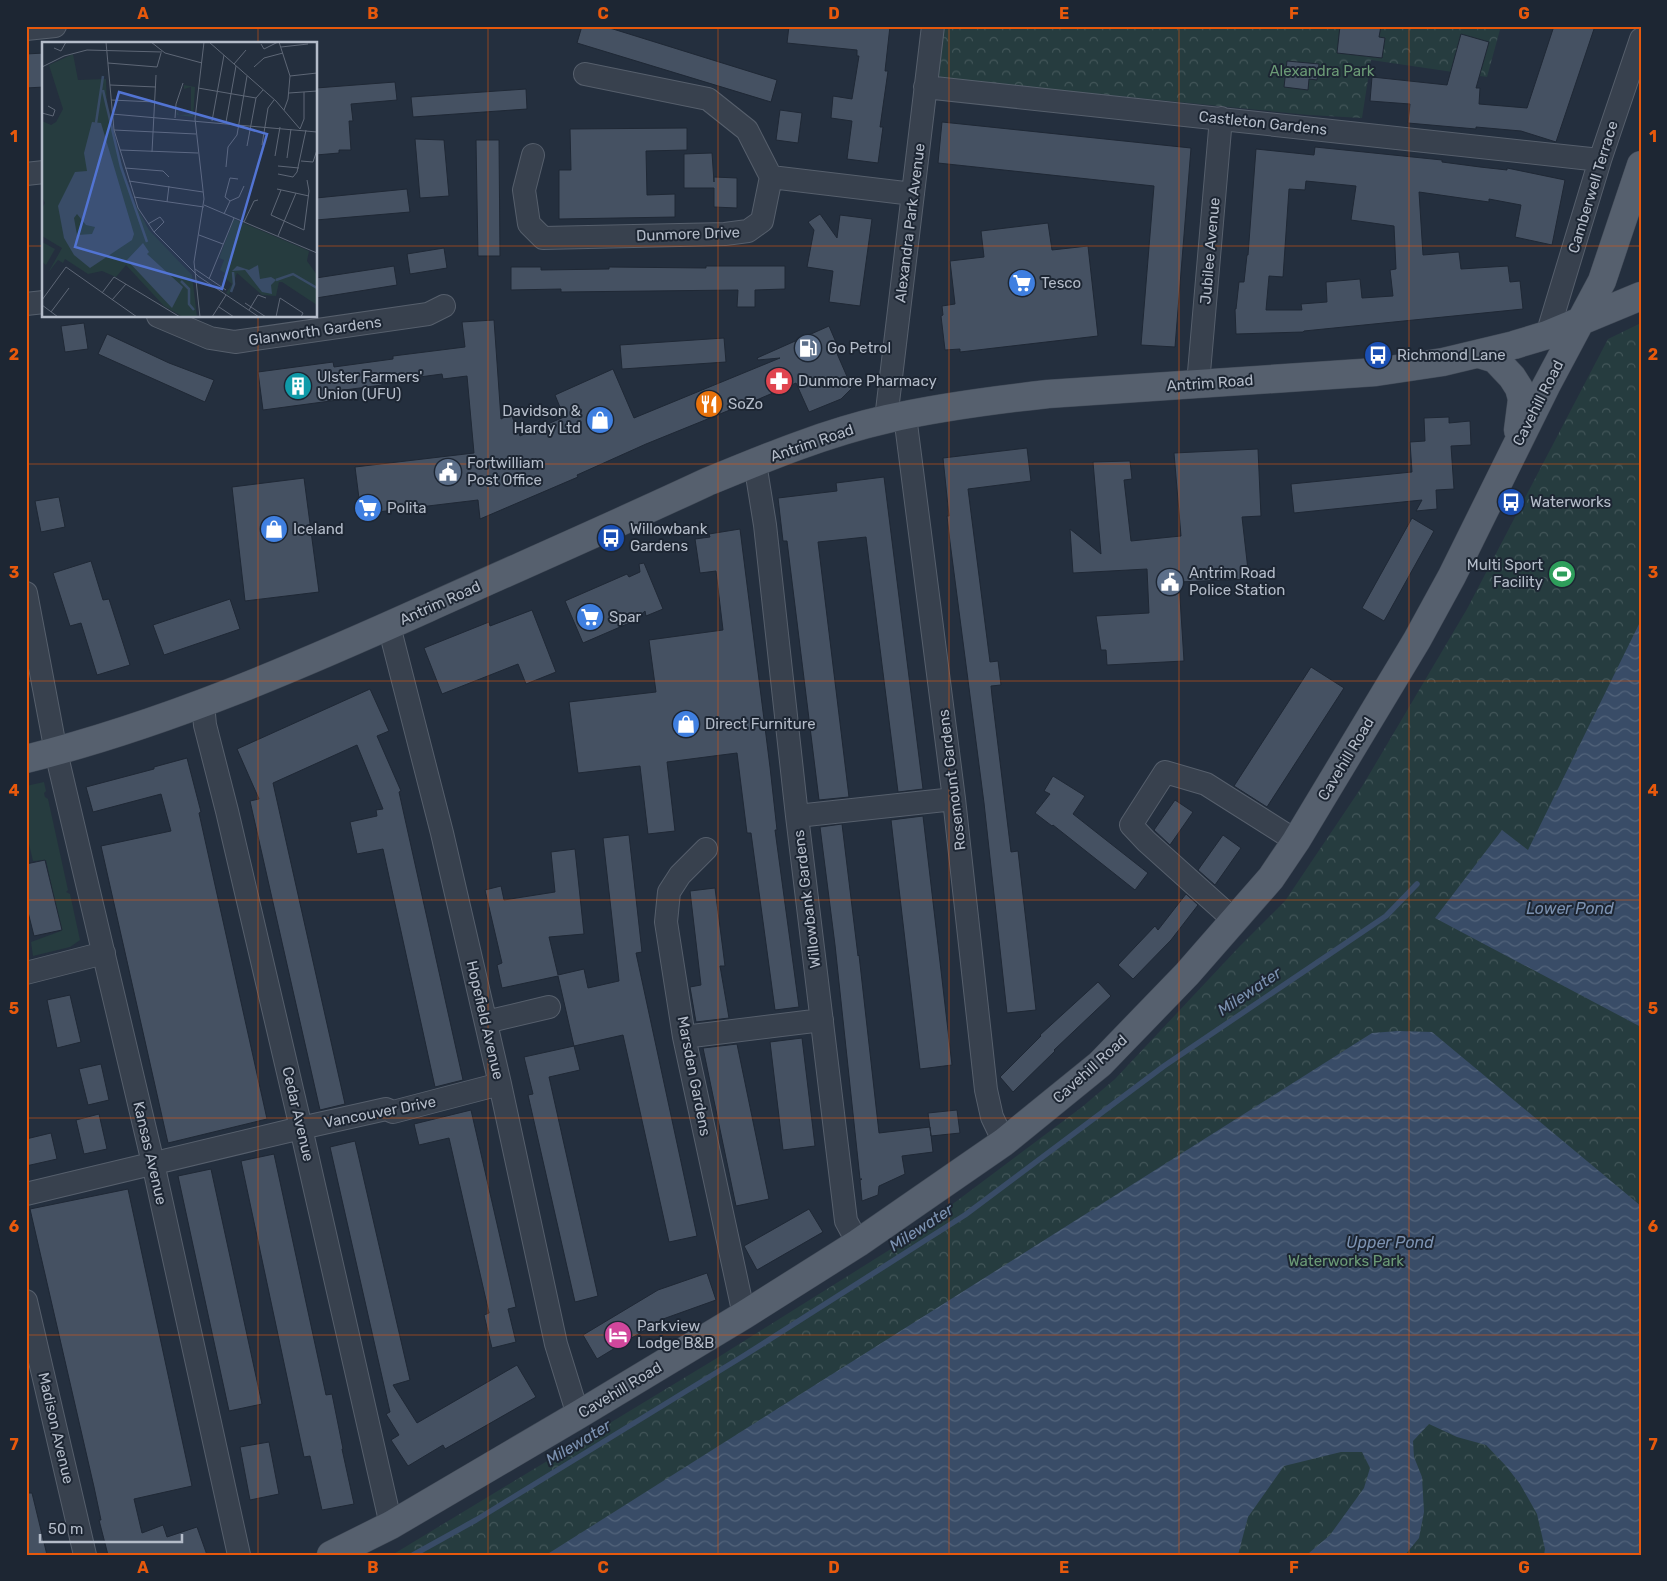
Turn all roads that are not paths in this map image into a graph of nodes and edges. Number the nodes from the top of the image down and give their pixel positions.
1 (55, 26) edge
2 (933, 26) edge
3 (26, 29) edge
4 (1641, 39) edge
5 (585, 74) dead end
6 (925, 87) junction
7 (1221, 118) junction
8 (533, 155) dead end
9 (1600, 160) junction
10 (1641, 165) edge
11 (42, 172) edge
12 (26, 174) edge
13 (771, 177) junction
14 (913, 194) junction
15 (1641, 296) edge
16 (42, 302) edge
17 (26, 304) edge
18 (444, 306) dead end
19 (163, 318) edge
20 (1581, 322) junction
21 (1547, 334) junction
22 (1480, 354) junction
23 (1198, 384) junction
24 (896, 417) junction
25 (1515, 449) junction
26 (755, 463) junction
27 (26, 593) edge
28 (389, 626) junction
29 (203, 704) junction
30 (56, 752) junction
31 (26, 759) edge
32 (954, 799) junction
33 (797, 816) junction
34 (1296, 842) junction
35 (706, 849) dead end
36 (1234, 920) junction
37 (104, 954) junction
38 (26, 973) edge
39 (549, 1007) dead end
40 (822, 1020) junction
41 (486, 1022) junction
42 (684, 1036) junction
43 (500, 1084) junction
44 (301, 1128) junction
45 (1004, 1142) junction
46 (153, 1163) junction
47 (26, 1194) edge
48 (858, 1243) junction
49 (26, 1302) edge
50 (744, 1315) junction
51 (578, 1415) junction
52 (391, 1525) junction
53 (85, 1555) edge
54 (239, 1555) edge
55 (331, 1555) edge

1 - 3 street
2 - 6 street, Alexandra Park Avenue
4 - 9 street, Camberwell Terrace
5 - 13 street
6 - 7 street, Castleton Gardens
6 - 14 street, Alexandra Park Avenue
7 - 9 street, Castleton Gardens
7 - 23 street, Jubilee Avenue
8 - 13 street, Dunmore Drive
9 - 21 street, Camberwell Terrace
10 - 20 main road, Cavehill Road
11 - 12 street
13 - 14 street
14 - 24 street, Alexandra Park Avenue
15 - 20 main road, Antrim Road
16 - 17 street
18 - 19 street, Glanworth Gardens
20 - 21 main road, Antrim Road
20 - 25 main road, Cavehill Road
21 - 22 main road, Antrim Road
22 - 23 main road, Antrim Road
22 - 25 main road
23 - 24 main road, Antrim Road
24 - 26 main road, Antrim Road
24 - 32 street, Rosemount Gardens
25 - 34 main road, Cavehill Road
26 - 28 main road, Antrim Road
26 - 33 street, Willowbank Gardens
27 - 30 street, Kansas Avenue
28 - 29 main road, Antrim Road
28 - 41 street, Hopefield Avenue
29 - 30 main road, Antrim Road
29 - 44 street, Cedar Avenue
30 - 31 main road, Antrim Road
30 - 37 street, Kansas Avenue
32 - 33 street
32 - 45 street, Rosemount Gardens
33 - 40 street, Willowbank Gardens
34 - 36 main road, Cavehill Road
34 - 36 street
35 - 42 street, Marsden Gardens
36 - 45 main road, Cavehill Road
37 - 38 street
37 - 46 street, Kansas Avenue
39 - 41 street
40 - 42 street
40 - 48 street, Willowbank Gardens
41 - 43 street, Hopefield Avenue
42 - 50 street, Marsden Gardens
43 - 44 street, Vancouver Drive
43 - 51 street, Hopefield Avenue
44 - 46 street, Vancouver Drive
44 - 52 street, Cedar Avenue
45 - 48 main road, Cavehill Road
46 - 47 street, Vancouver Drive
46 - 54 street, Kansas Avenue
48 - 50 main road, Cavehill Road
49 - 53 street, Madison Avenue
50 - 51 main road, Cavehill Road
51 - 52 main road, Cavehill Road
52 - 55 main road, Cavehill Road

